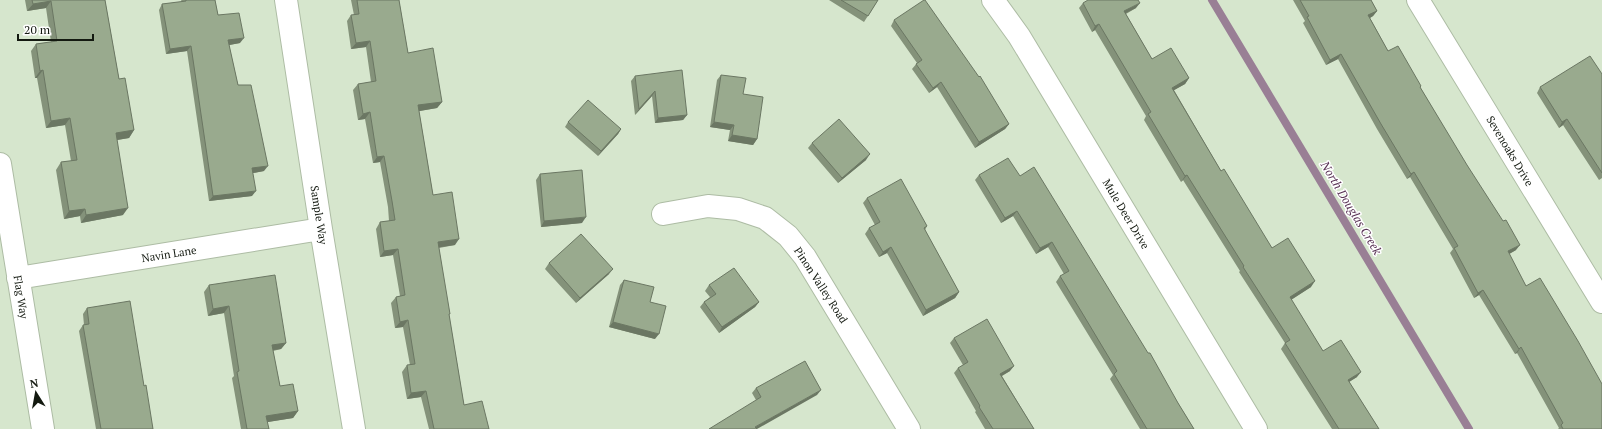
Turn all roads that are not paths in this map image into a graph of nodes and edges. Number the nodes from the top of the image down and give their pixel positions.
1 (286, 0) edge
2 (993, 0) edge
3 (1418, 0) edge
4 (0, 164) edge
5 (663, 214) dead end
6 (321, 229) junction
7 (18, 278) junction
8 (1602, 302) edge
9 (43, 429) edge
10 (354, 429) edge
11 (909, 429) edge
12 (1256, 429) edge

1 - 6 street, Sample Way
2 - 12 street, Mule Deer Drive
3 - 8 street, Sevenoaks Drive
4 - 7 street, Flag Way
5 - 11 street, Pinon Valley Road
6 - 7 street, Navin Lane
6 - 10 street, Sample Way
7 - 9 street, Flag Way

